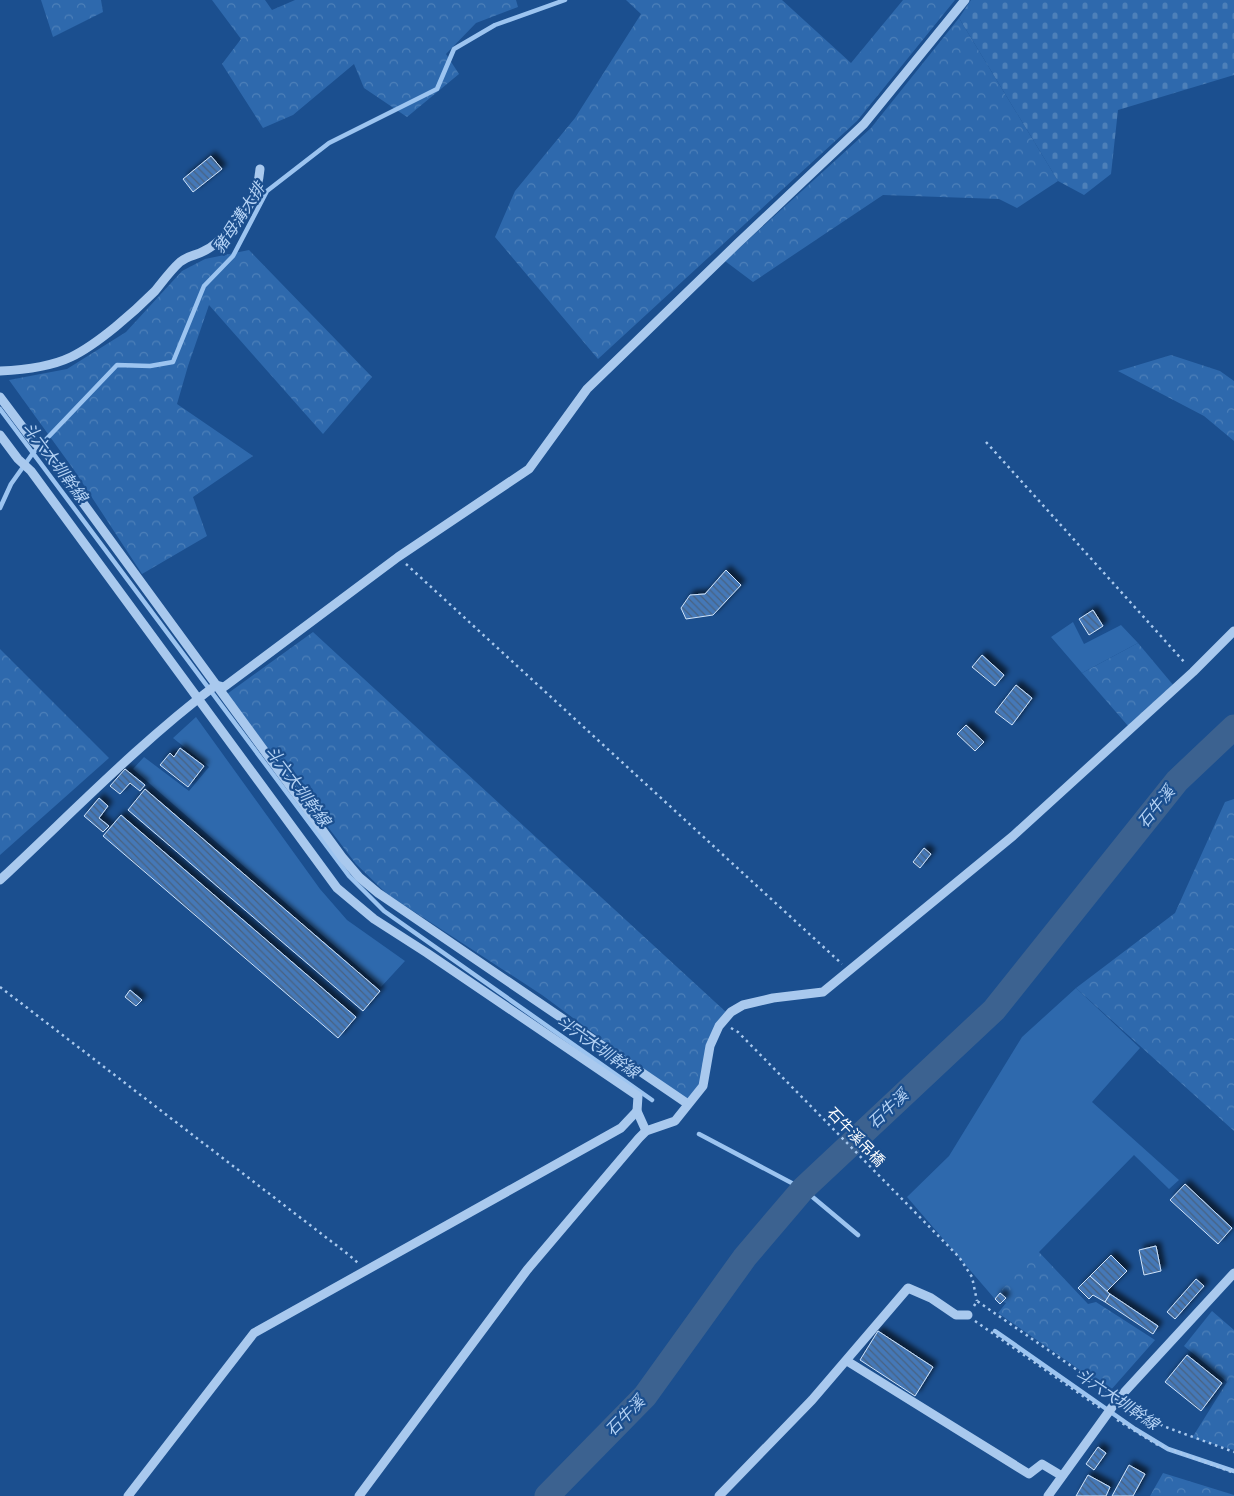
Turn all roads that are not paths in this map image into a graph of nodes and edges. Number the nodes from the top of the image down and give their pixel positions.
1 (965, 0) edge
2 (260, 169) dead end
3 (0, 371) edge
4 (0, 397) edge
5 (0, 435) edge
6 (1234, 631) edge
7 (216, 685) junction
8 (198, 699) junction
9 (0, 880) edge
10 (688, 1104) junction
11 (637, 1112) junction
12 (651, 1130) junction
13 (1234, 1272) edge
14 (968, 1315) road end
15 (847, 1361) junction
16 (1062, 1476) junction
17 (128, 1496) edge
18 (359, 1496) edge
19 (719, 1496) edge
20 (1048, 1496) edge

1 - 7 street
2 - 3 street
4 - 7 street
5 - 8 street
6 - 10 street
7 - 8 street
7 - 10 street
8 - 9 street
8 - 11 street
10 - 12 street
11 - 12 street
11 - 17 street
12 - 18 street
13 - 16 street
14 - 15 street
15 - 16 street
15 - 19 street
16 - 20 street

